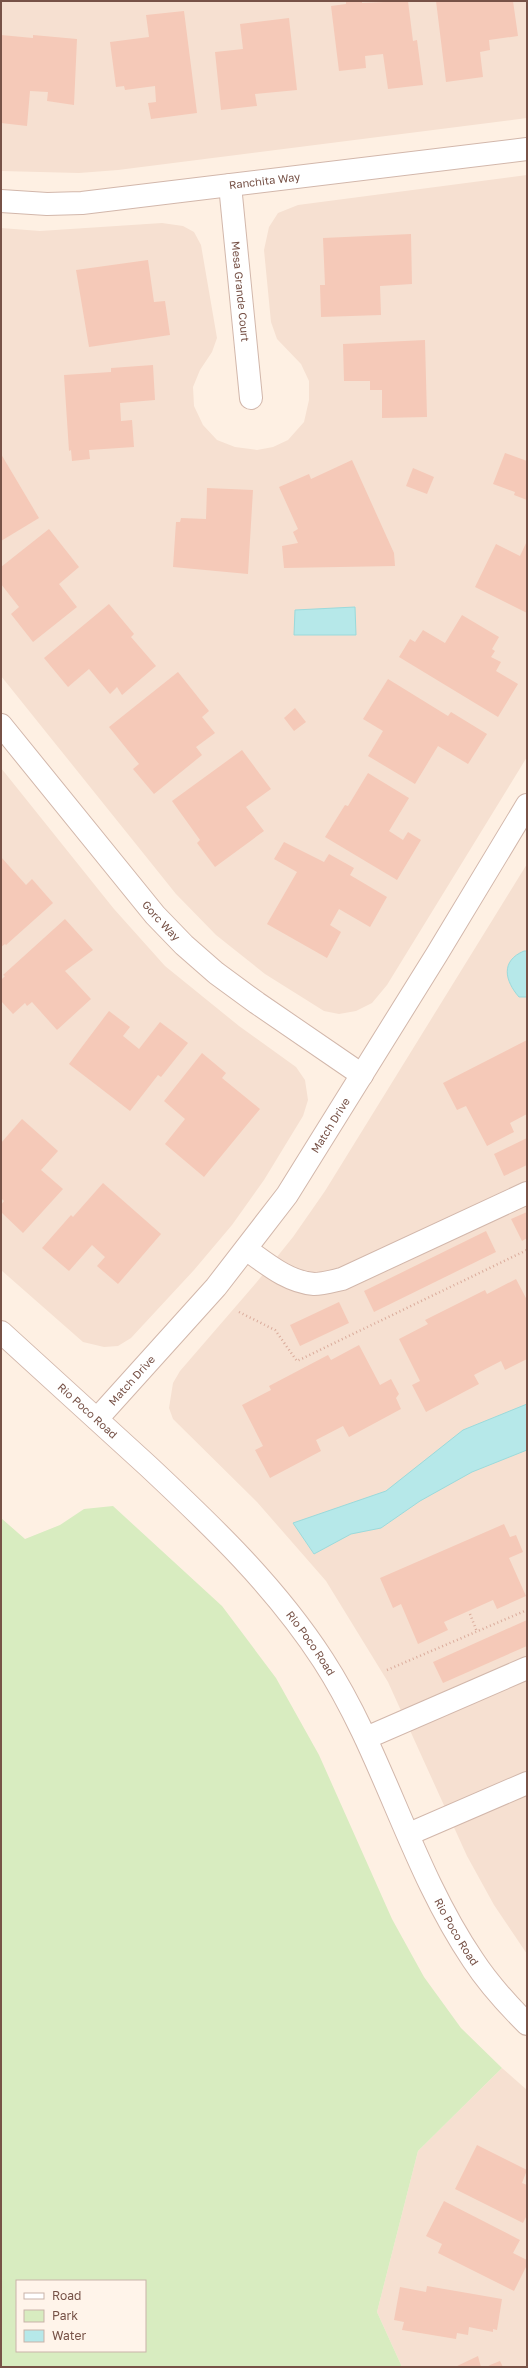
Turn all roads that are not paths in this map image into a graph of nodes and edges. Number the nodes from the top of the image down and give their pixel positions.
1 (527, 149) edge
2 (230, 185) junction
3 (1, 202) edge
4 (251, 398) dead end
5 (1, 725) edge
6 (527, 805) edge
7 (362, 1075) junction
8 (527, 1193) edge
9 (246, 1249) junction
10 (1, 1332) edge
11 (97, 1419) junction
12 (527, 1668) edge
13 (366, 1738) junction
14 (526, 1786) edge
15 (409, 1834) junction
16 (527, 2024) edge

1 - 2 street, Ranchita Way
2 - 3 street, Ranchita Way
2 - 4 street, Mesa Grande Court
5 - 7 street, Gorc Way
6 - 7 street, Match Drive
7 - 9 street, Match Drive
8 - 9 street
9 - 11 street, Match Drive
10 - 11 street, Rio Poco Road
11 - 13 street, Rio Poco Road
12 - 13 street
13 - 15 street, Rio Poco Road
14 - 15 street
15 - 16 street, Rio Poco Road

